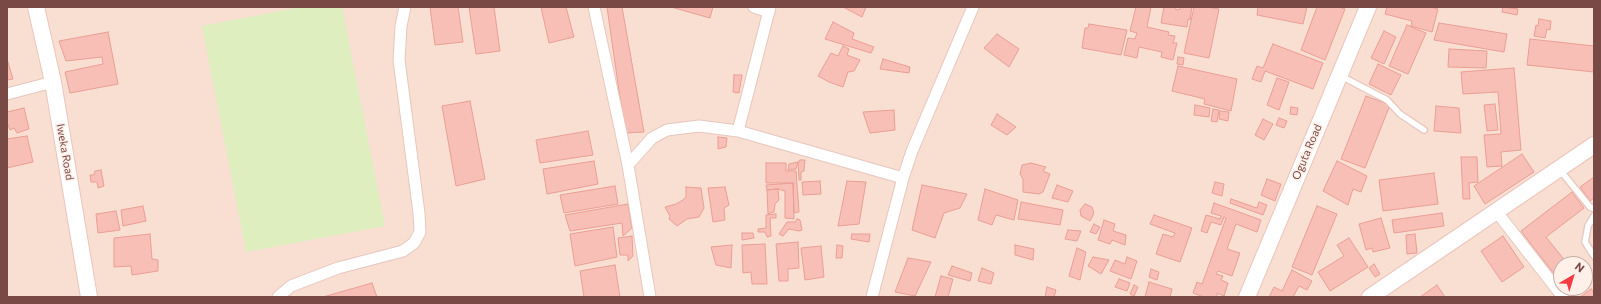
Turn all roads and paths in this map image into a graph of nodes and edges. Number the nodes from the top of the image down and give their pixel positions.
1 (36, 7) edge
2 (405, 7) edge
3 (594, 7) edge
4 (754, 7) edge
5 (973, 7) edge
6 (1368, 7) edge
7 (770, 10) edge
8 (1339, 74) junction
9 (53, 82) junction
10 (7, 94) edge
11 (1424, 130) dead end
12 (738, 132) junction
13 (1594, 145) edge
14 (628, 165) junction
15 (1559, 168) junction
16 (902, 178) junction
17 (1594, 209) edge
18 (1496, 211) junction
19 (1594, 216) edge
20 (1594, 256) edge
21 (90, 297) edge
22 (278, 297) edge
23 (650, 297) edge
24 (872, 297) edge
25 (1246, 297) edge
26 (1370, 297) edge
27 (1563, 297) edge

1 - 9 main road, Iweka Road
2 - 22 street
3 - 14 street
4 - 7 street
5 - 16 street
6 - 8 main road, Oguta Road
7 - 12 street
8 - 11 lane
8 - 25 main road, Oguta Road
9 - 10 street
9 - 21 main road, Iweka Road
12 - 14 street
12 - 16 street
13 - 15 main road
14 - 23 street
15 - 17 lane
15 - 18 main road
16 - 24 street
18 - 26 main road
18 - 27 street
19 - 20 lane

